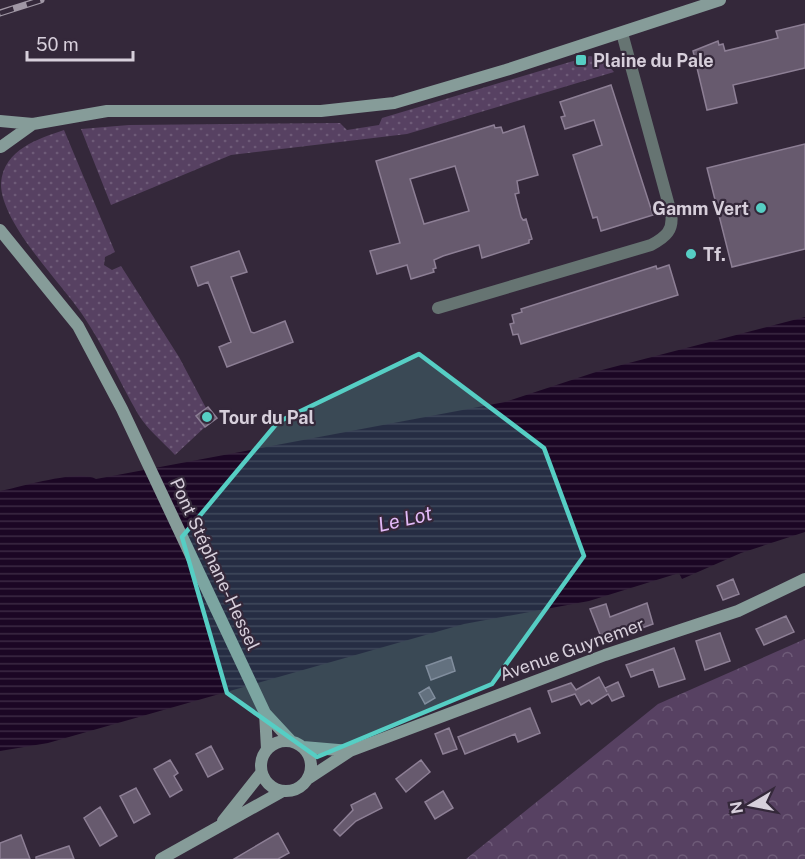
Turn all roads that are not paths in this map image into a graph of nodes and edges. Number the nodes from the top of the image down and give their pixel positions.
1 (720, 0) edge
2 (622, 33) junction
3 (0, 121) edge
4 (33, 124) junction
5 (0, 146) edge
6 (0, 230) edge
7 (438, 308) dead end
8 (805, 579) edge
9 (272, 729) junction
10 (291, 741) junction
11 (303, 747) junction
12 (267, 749) junction
13 (350, 751) junction
14 (261, 772) junction
15 (309, 778) junction
16 (281, 792) junction
17 (222, 822) junction
18 (161, 859) edge

1 - 2 street
2 - 4 street
2 - 7 street
3 - 4 street
4 - 5 street
6 - 9 street, Pont Stéphane-Hessel
8 - 13 street, Avenue Guynemer
9 - 10 street
9 - 12 street, Pont Stéphane-Hessel
10 - 11 street
10 - 12 street
11 - 13 street, Avenue Guynemer
11 - 15 street
12 - 14 street
13 - 15 street, Avenue Guynemer
14 - 16 street
14 - 17 street
15 - 16 street
16 - 17 street
17 - 18 street

